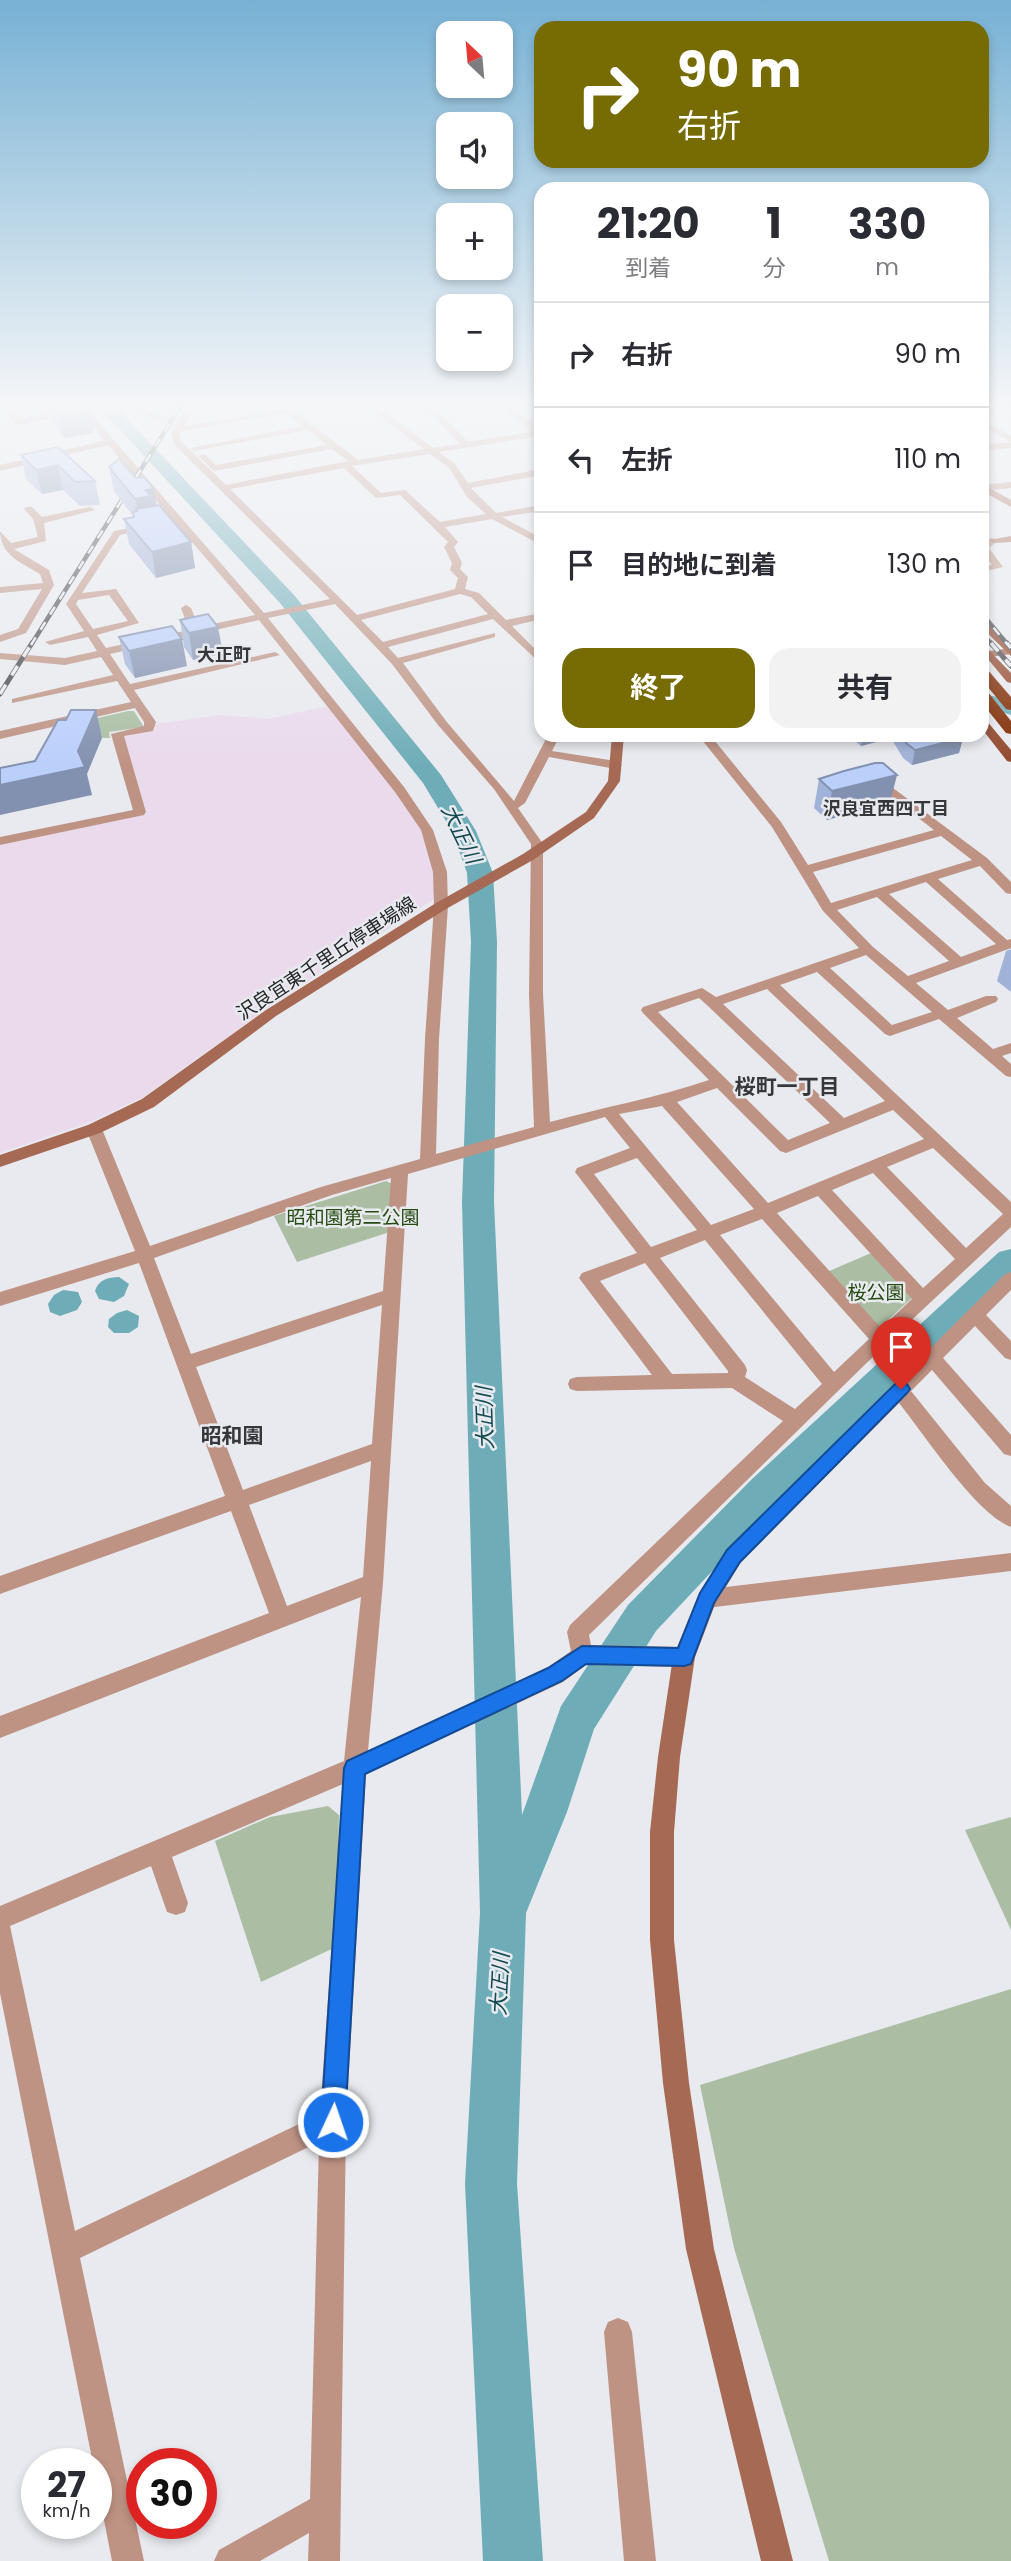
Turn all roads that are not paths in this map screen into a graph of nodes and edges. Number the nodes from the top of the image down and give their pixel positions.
1 (40, 527) edge
2 (153, 527) edge
3 (182, 527) edge
4 (262, 527) edge
5 (439, 527) edge
6 (514, 527) edge
7 (0, 534) edge
8 (534, 538) edge
9 (1011, 539) edge
10 (994, 540) junction
11 (989, 541) edge
12 (989, 544) edge
13 (6, 548) edge
14 (989, 554) edge
15 (27, 560) junction
16 (2, 564) dead end
17 (989, 568) edge
18 (45, 572) junction
19 (0, 581) edge
20 (49, 584) junction
21 (0, 590) edge
22 (460, 591) junction
23 (74, 598) junction
24 (337, 600) junction
25 (186, 608) dead end
26 (494, 615) junction
27 (261, 616) junction
28 (356, 618) junction
29 (534, 618) edge
30 (504, 624) junction
31 (989, 629) edge
32 (195, 632) junction
33 (90, 633) junction
34 (491, 635) dead end
35 (0, 639) edge
36 (50, 642) dead end
37 (381, 646) junction
38 (989, 647) edge
39 (1009, 648) edge
40 (103, 652) junction
41 (989, 653) edge
42 (275, 654) dead end
43 (989, 654) edge
44 (534, 655) edge
45 (0, 656) edge
46 (396, 662) junction
47 (120, 677) junction
48 (989, 680) edge
49 (1011, 680) edge
50 (128, 688) junction
51 (16, 701) dead end
52 (989, 703) edge
53 (139, 704) junction
54 (1011, 706) edge
55 (1011, 730) edge
56 (989, 731) edge
57 (0, 735) edge
58 (550, 742) edge
59 (618, 742) edge
60 (710, 742) edge
61 (545, 753) junction
62 (1011, 758) edge
63 (616, 765) junction
64 (885, 786) edge
65 (511, 806) junction
66 (943, 831) junction
67 (0, 841) edge
68 (532, 854) junction
69 (982, 861) junction
70 (806, 870) junction
71 (928, 877) junction
72 (1011, 890) edge
73 (880, 892) junction
74 (441, 906) junction
75 (828, 908) junction
76 (1008, 944) edge
77 (868, 950) junction
78 (959, 962) junction
79 (818, 966) junction
80 (768, 982) junction
81 (906, 982) junction
82 (991, 999) dead end
83 (713, 1003) junction
84 (944, 1015) junction
85 (1011, 1048) edge
86 (991, 1055) junction
87 (1011, 1072) edge
88 (720, 1082) junction
89 (666, 1100) junction
90 (895, 1103) junction
91 (608, 1111) junction
92 (842, 1125) junction
93 (94, 1129) junction
94 (537, 1131) junction
95 (935, 1141) junction
96 (641, 1150) junction
97 (0, 1161) edge
98 (430, 1162) junction
99 (876, 1166) junction
100 (400, 1170) junction
101 (821, 1188) junction
102 (765, 1211) junction
103 (1011, 1212) edge
104 (1011, 1217) edge
105 (710, 1232) junction
106 (647, 1254) junction
107 (143, 1255) junction
108 (966, 1259) junction
109 (1011, 1279) edge
110 (392, 1295) junction
111 (0, 1299) edge
112 (923, 1299) junction
113 (975, 1315) junction
114 (880, 1339) junction
115 (1011, 1353) edge
116 (932, 1358) junction
117 (184, 1364) junction
118 (735, 1380) junction
119 (667, 1381) junction
120 (577, 1384) dead end
121 (833, 1384) junction
122 (900, 1390) junction
123 (796, 1420) junction
124 (1011, 1448) edge
125 (381, 1449) junction
126 (236, 1501) junction
127 (1011, 1517) edge
128 (1011, 1562) edge
129 (373, 1583) junction
130 (0, 1584) edge
131 (706, 1599) junction
132 (281, 1617) junction
133 (582, 1655) junction
134 (673, 1657) junction
135 (0, 1727) edge
136 (355, 1768) junction
137 (158, 1850) junction
138 (176, 1903) dead end
139 (0, 1918) edge
140 (0, 1931) edge
141 (333, 2122) junction
142 (66, 2250) junction
143 (618, 2333) dead end
144 (326, 2507) junction
145 (128, 2561) edge
146 (230, 2561) edge
147 (324, 2561) edge
148 (640, 2561) edge
149 (777, 2561) edge

1 - 13 street
2 - 23 street
3 - 27 street
4 - 24 street
5 - 22 street
6 - 8 street
7 - 13 street
9 - 10 main road
10 - 11 street
10 - 12 street
13 - 15 street
14 - 17 street
15 - 16 street
15 - 18 street
18 - 19 street
18 - 20 street
20 - 21 street
20 - 35 street
22 - 26 street
22 - 28 street
23 - 33 street
23 - 33 street
24 - 27 street
24 - 28 street
25 - 32 street
26 - 30 street
26 - 37 street
27 - 32 street
27 - 74 street
28 - 37 street
29 - 30 street
30 - 44 street
31 - 39 main road
32 - 40 street
33 - 36 street
33 - 40 street
34 - 46 street
37 - 46 street
38 - 39 main road
39 - 41 main road
40 - 45 street
40 - 47 street
42 - 50 street
43 - 49 main road
46 - 65 street
47 - 50 street
47 - 51 street
48 - 54 highway
50 - 53 street
52 - 55 highway
53 - 57 street
53 - 67 street
56 - 62 main road
58 - 61 street
59 - 63 main road, 沢良宜東千里丘停車場線
60 - 70 street
61 - 63 street
61 - 65 street
63 - 68 main road, 沢良宜東千里丘停車場線
64 - 66 street
65 - 68 street
66 - 69 street
66 - 70 street
68 - 74 main road, 沢良宜東千里丘停車場線
68 - 94 street
69 - 71 street
69 - 72 street
70 - 75 street
71 - 73 street
71 - 76 street
73 - 75 street
73 - 78 street
74 - 93 main road, 沢良宜東千里丘停車場線
74 - 98 street
75 - 77 street
76 - 78 street
77 - 79 street
77 - 81 street
78 - 81 street
79 - 80 street
79 - 84 street
80 - 83 street
80 - 90 street
81 - 84 street
82 - 84 street
83 - 88 street
83 - 92 street
84 - 86 street
85 - 86 street
86 - 87 street
88 - 89 street
88 - 92 street
89 - 91 street
89 - 102 street
90 - 92 street
90 - 95 street
91 - 94 street
91 - 96 street
93 - 97 main road, 沢良宜東千里丘停車場線
93 - 107 street
94 - 98 street
95 - 99 street
95 - 103 street
96 - 105 street
96 - 106 street
98 - 100 street
99 - 101 street
99 - 108 street
100 - 107 street
100 - 110 street
101 - 102 street
101 - 112 street
102 - 105 street
102 - 114 street
104 - 108 street
105 - 106 street
105 - 121 street
106 - 118 street
106 - 119 street
107 - 111 street
107 - 117 street
108 - 112 street
109 - 113 street
110 - 117 street
110 - 125 street
112 - 114 street
113 - 115 street
113 - 116 street
114 - 121 street
116 - 122 street
116 - 124 street
117 - 126 street
118 - 119 street
118 - 123 street
119 - 120 street
121 - 123 street
122 - 127 street
122 - 131 street
123 - 133 street
125 - 126 street
125 - 129 street
126 - 130 street
126 - 132 street
128 - 131 street
129 - 132 street
129 - 136 street
131 - 134 main road
132 - 135 street
133 - 134 street
133 - 136 street
134 - 149 main road
136 - 137 street
136 - 141 street
137 - 138 street
137 - 139 street
140 - 142 street
141 - 142 street
141 - 144 street
142 - 145 street
143 - 148 street
144 - 146 street
144 - 147 street

